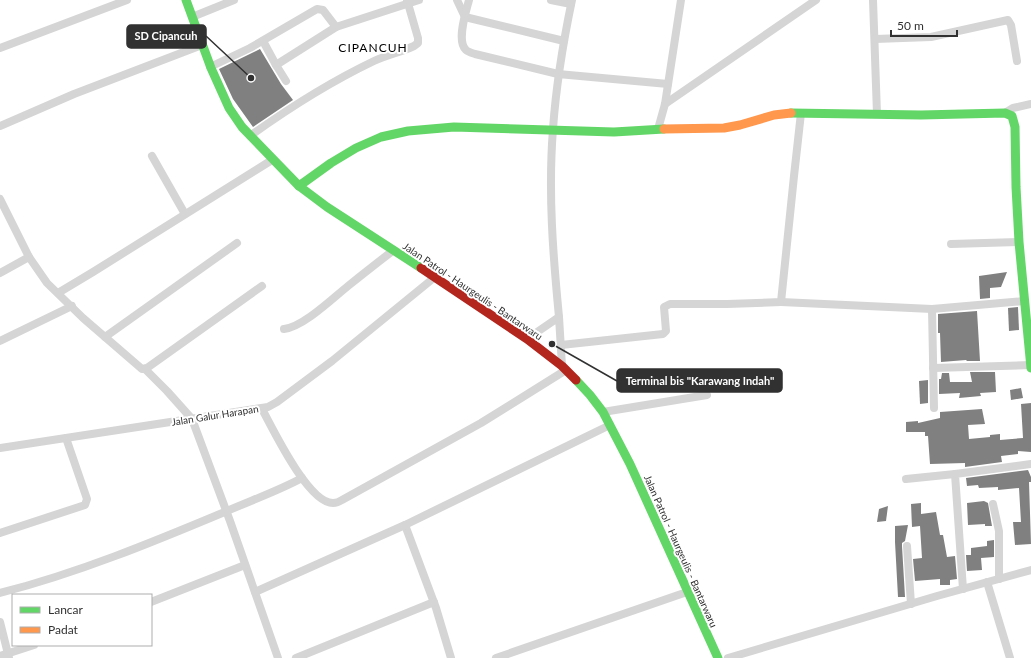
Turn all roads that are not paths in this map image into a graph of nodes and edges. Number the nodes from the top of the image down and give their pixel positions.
1 (127, 0) edge
2 (186, 0) edge
3 (234, 0) edge
4 (419, 0) edge
5 (457, 0) edge
6 (469, 0) edge
7 (550, 0) edge
8 (681, 0) edge
9 (816, 0) edge
10 (873, 0) edge
11 (408, 2) edge
12 (571, 2) edge
13 (192, 17) junction
14 (465, 17) junction
15 (336, 27) junction
16 (875, 39) junction
17 (263, 41) junction
18 (564, 41) junction
19 (202, 45) junction
20 (0, 48) edge
21 (1017, 61) dead end
22 (276, 65) junction
23 (210, 67) junction
24 (558, 74) junction
25 (286, 81) dead end
26 (668, 84) junction
27 (665, 104) junction
28 (1031, 104) edge
29 (801, 113) junction
30 (1005, 113) junction
31 (877, 114) junction
32 (0, 126) edge
33 (658, 129) junction
34 (553, 130) junction
35 (250, 136) junction
36 (152, 156) dead end
37 (272, 160) junction
38 (299, 186) junction
39 (0, 199) edge
40 (185, 214) junction
41 (237, 242) dead end
42 (1019, 242) junction
43 (951, 244) dead end
44 (394, 250) junction
45 (29, 257) junction
46 (0, 272) edge
47 (435, 277) junction
48 (262, 286) dead end
49 (58, 293) junction
50 (1025, 301) junction
51 (781, 302) junction
52 (72, 306) junction
53 (932, 309) junction
54 (559, 317) junction
55 (284, 329) dead end
56 (105, 337) junction
57 (527, 339) junction
58 (0, 341) edge
59 (561, 345) junction
60 (1031, 364) edge
61 (564, 368) junction
62 (933, 368) junction
63 (1031, 368) edge
64 (145, 369) junction
65 (707, 395) dead end
66 (262, 408) junction
67 (934, 408) dead end
68 (603, 412) junction
69 (192, 419) junction
70 (610, 425) junction
71 (66, 438) junction
72 (0, 448) edge
73 (1031, 464) edge
74 (955, 474) junction
75 (302, 478) junction
76 (906, 479) dead end
77 (993, 504) dead end
78 (226, 510) junction
79 (405, 525) junction
80 (0, 533) edge
81 (907, 546) dead end
82 (246, 565) junction
83 (1031, 570) edge
84 (998, 579) junction
85 (987, 582) junction
86 (963, 589) junction
87 (255, 592) junction
88 (687, 592) junction
89 (0, 593) edge
90 (152, 602) edge
91 (434, 602) junction
92 (911, 604) junction
93 (0, 622) edge
94 (31, 646) edge
95 (6, 656) edge
96 (278, 658) edge
97 (296, 658) edge
98 (451, 658) edge
99 (496, 658) edge
100 (718, 658) edge
101 (728, 658) edge
102 (1010, 658) edge

1 - 20 street
2 - 13 street, Jalan Patrol - Haurgeulis - Bantarwaru
3 - 13 street
4 - 11 street
5 - 14 street
6 - 14 street
7 - 12 street
8 - 26 street
9 - 27 street
10 - 16 street
11 - 15 street
11 - 35 street
12 - 18 street
13 - 19 street, Jalan Patrol - Haurgeulis - Bantarwaru
14 - 18 street
14 - 24 street
15 - 17 street
15 - 22 street
16 - 21 street
16 - 31 street
17 - 22 street
17 - 23 street
18 - 24 street
19 - 23 street, Jalan Patrol - Haurgeulis - Bantarwaru
19 - 32 street
22 - 25 street
23 - 35 street, Jalan Patrol - Haurgeulis - Bantarwaru
24 - 26 street
24 - 34 street
26 - 27 street
27 - 33 street
28 - 30 street
29 - 31 street
29 - 33 street
29 - 51 street
30 - 31 street
30 - 42 street
33 - 34 street
34 - 38 street
34 - 54 street
35 - 37 street, Jalan Patrol - Haurgeulis - Bantarwaru
36 - 40 street
37 - 38 street, Jalan Patrol - Haurgeulis - Bantarwaru
37 - 40 street
38 - 44 street, Jalan Patrol - Haurgeulis - Bantarwaru
39 - 45 street
40 - 49 street
41 - 56 street
42 - 43 street
42 - 50 street
44 - 47 street, Jalan Patrol - Haurgeulis - Bantarwaru
44 - 55 street
45 - 46 street
45 - 49 street
47 - 57 street, Jalan Patrol - Haurgeulis - Bantarwaru
47 - 66 street, Jalan Galur Harapan
48 - 64 street
49 - 52 street
50 - 53 street
50 - 60 street
51 - 53 street
51 - 59 street
52 - 56 street
52 - 58 street
53 - 62 street
54 - 57 street
54 - 59 street
56 - 64 street
57 - 61 street, Jalan Patrol - Haurgeulis - Bantarwaru
59 - 61 street
60 - 62 street
60 - 63 street
61 - 68 street, Jalan Patrol - Haurgeulis - Bantarwaru
61 - 75 street
62 - 67 street
64 - 69 street
65 - 68 street
66 - 69 street, Jalan Galur Harapan
66 - 75 street
68 - 70 street, Jalan Patrol - Haurgeulis - Bantarwaru
69 - 71 street, Jalan Galur Harapan
69 - 78 street
70 - 79 street
70 - 88 street, Jalan Patrol - Haurgeulis - Bantarwaru
71 - 72 street, Jalan Galur Harapan
71 - 80 street
73 - 74 street
74 - 76 street
74 - 86 street
75 - 78 street
77 - 84 street
78 - 82 street
78 - 89 street
79 - 87 street
79 - 91 street
81 - 92 street
82 - 87 street
82 - 90 street
83 - 84 street
84 - 85 street
85 - 86 street
85 - 102 street
86 - 92 street
87 - 96 street
88 - 99 street
88 - 100 street, Jalan Patrol - Haurgeulis - Bantarwaru
91 - 97 street
91 - 98 street
92 - 101 street
93 - 95 street
94 - 95 street

